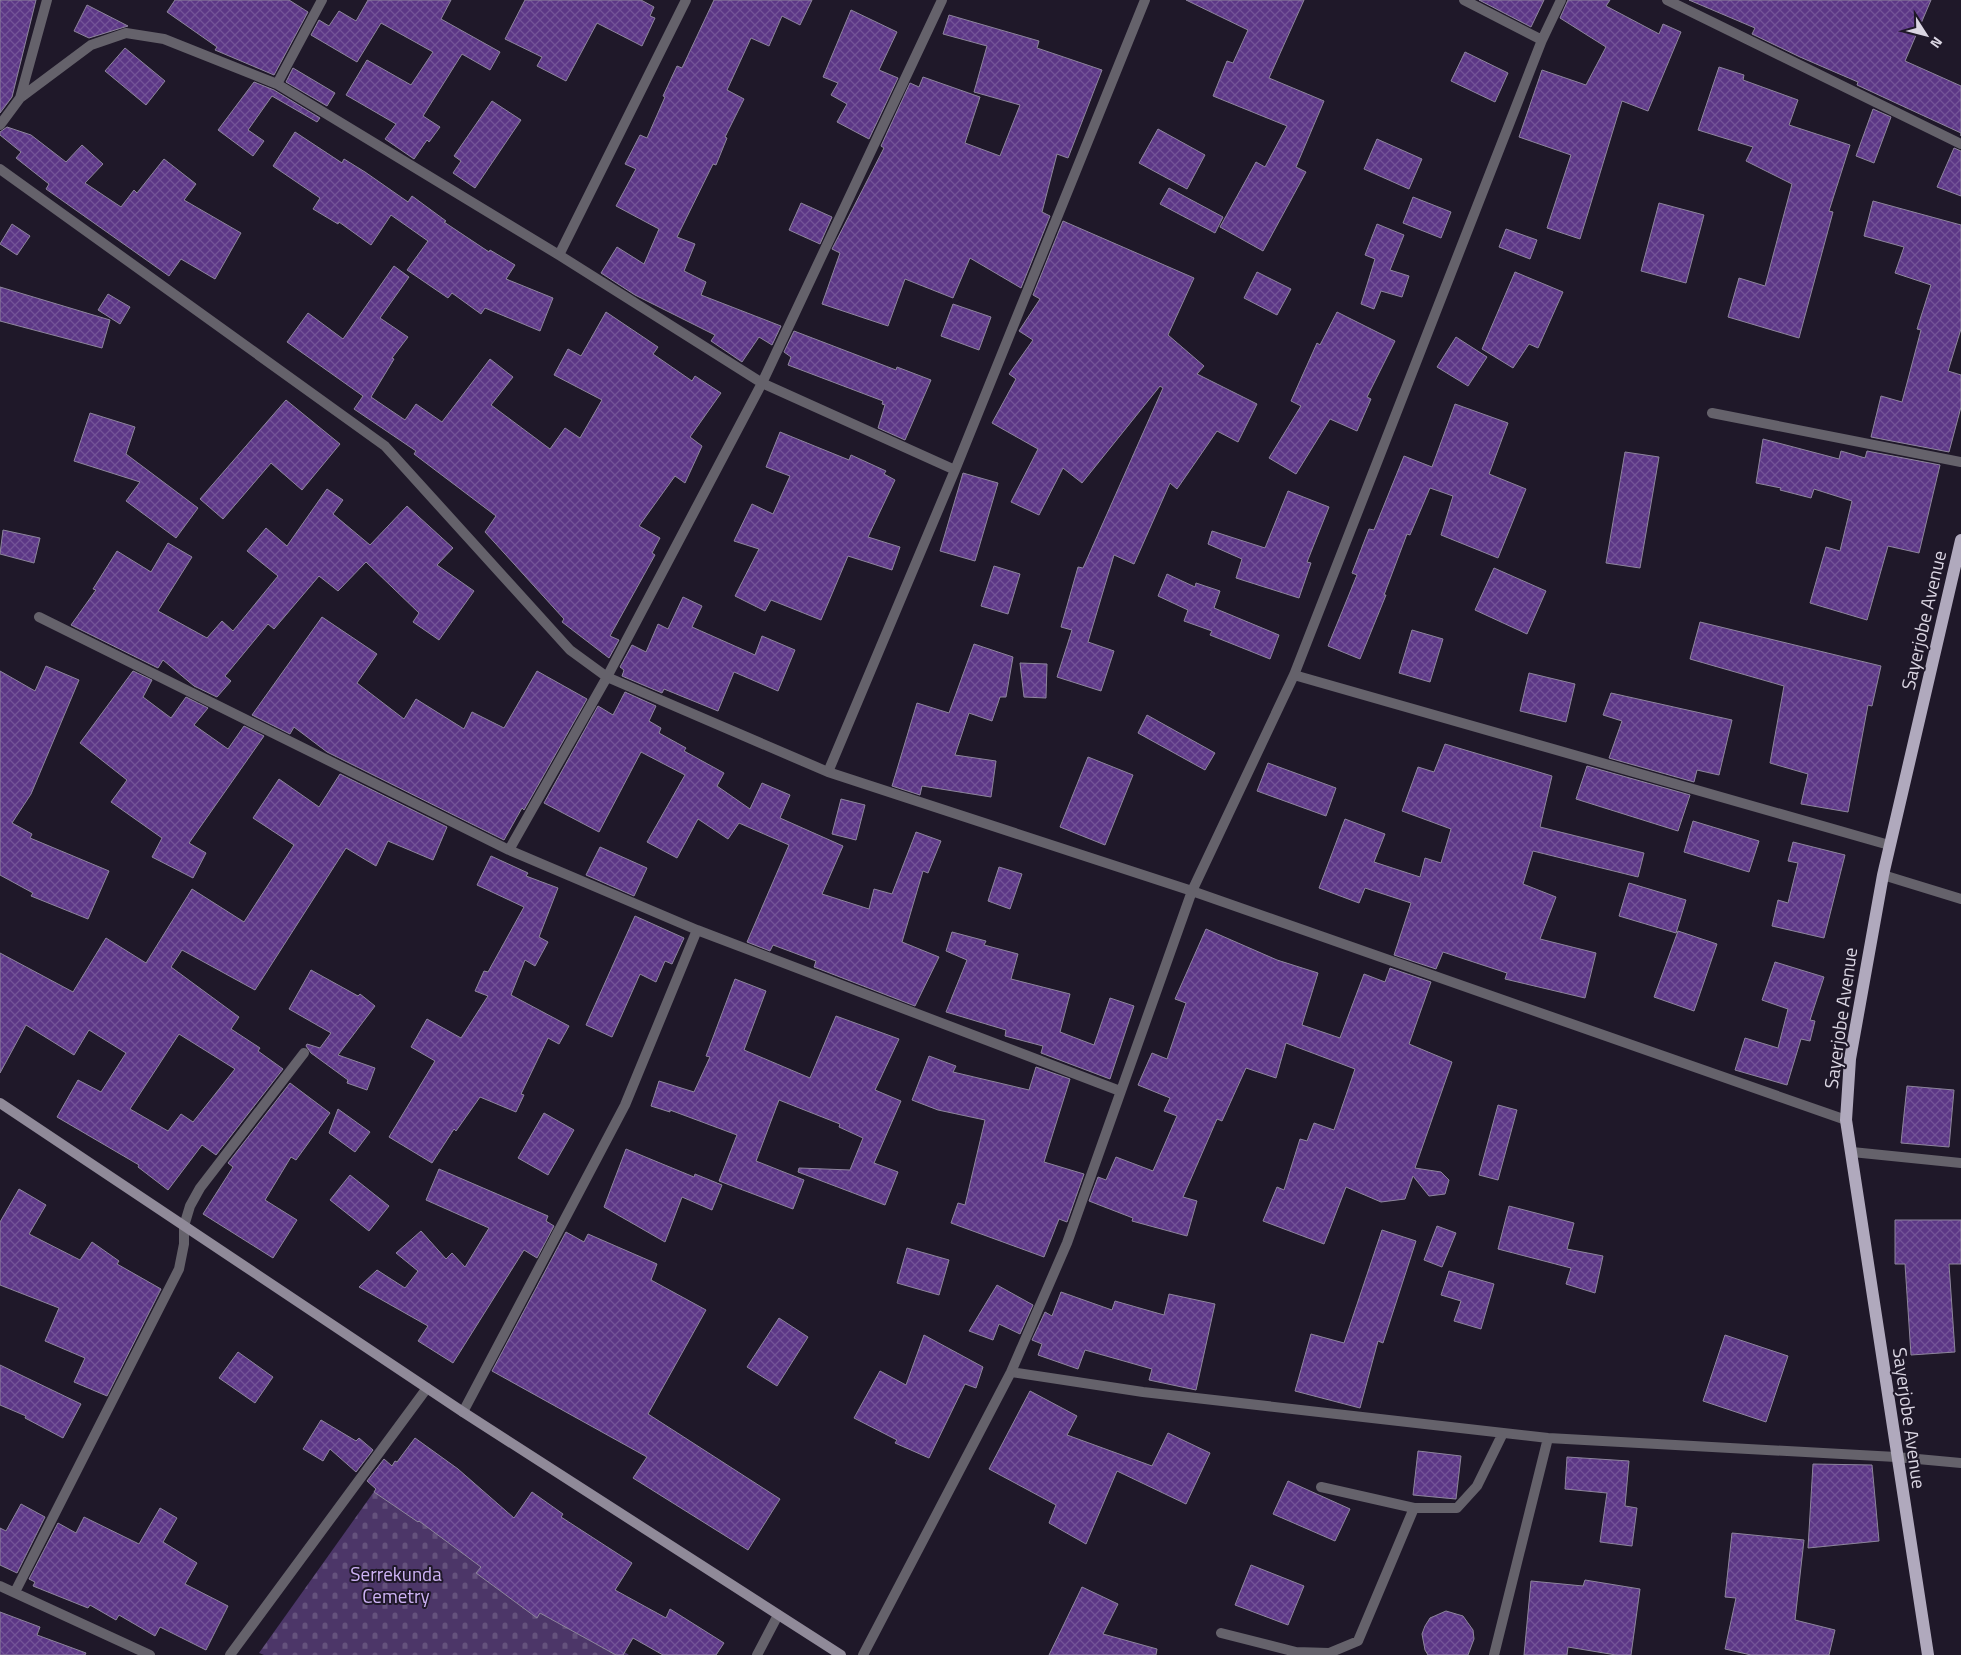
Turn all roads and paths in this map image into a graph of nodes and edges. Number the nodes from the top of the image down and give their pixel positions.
1 (47, 0) edge
2 (322, 0) edge
3 (686, 0) edge
4 (942, 0) edge
5 (1145, 0) edge
6 (1464, 0) edge
7 (1561, 0) edge
8 (1667, 0) edge
9 (1542, 40) junction
10 (277, 84) junction
11 (20, 98) junction
12 (0, 125) edge
13 (1961, 144) edge
14 (0, 169) edge
15 (559, 255) junction
16 (762, 383) junction
17 (1712, 413) dead end
18 (1961, 462) edge
19 (955, 470) junction
20 (1961, 540) edge
21 (39, 617) dead end
22 (1294, 675) junction
23 (606, 678) junction
24 (828, 772) junction
25 (1889, 845) junction
26 (509, 850) junction
27 (1882, 875) junction
28 (1192, 890) junction
29 (1961, 899) edge
30 (697, 930) junction
31 (304, 1053) dead end
32 (1120, 1091) junction
33 (0, 1103) edge
34 (1846, 1120) junction
35 (1852, 1152) junction
36 (1961, 1163) edge
37 (184, 1226) junction
38 (1012, 1372) junction
39 (427, 1388) junction
40 (463, 1412) junction
41 (1504, 1432) junction
42 (1548, 1438) junction
43 (1896, 1456) junction
44 (1961, 1463) edge
45 (1322, 1487) dead end
46 (1414, 1508) junction
47 (0, 1586) edge
48 (15, 1592) junction
49 (778, 1615) junction
50 (1221, 1633) dead end
51 (150, 1655) edge
52 (230, 1655) edge
53 (758, 1655) edge
54 (841, 1655) edge
55 (863, 1655) edge
56 (1494, 1655) edge
57 (1928, 1655) edge

1 - 11 street
2 - 10 street
3 - 15 street
4 - 16 street
5 - 19 street
6 - 9 street
7 - 9 street
8 - 13 street
9 - 22 street
10 - 11 street
10 - 15 street
11 - 12 street
14 - 23 street
15 - 16 street
16 - 19 street
16 - 23 street
17 - 18 street
19 - 24 street
20 - 25 main road, Sayerjobe Avenue
21 - 26 street
22 - 25 street
22 - 28 street
23 - 24 street
23 - 26 street
24 - 28 street
25 - 27 main road, Sayerjobe Avenue
26 - 30 street
27 - 29 street
27 - 34 main road, Sayerjobe Avenue
28 - 32 street
28 - 34 street
30 - 32 street
30 - 40 street
31 - 37 street
32 - 38 street
33 - 37 street
34 - 35 main road, Sayerjobe Avenue
35 - 36 street
35 - 43 main road, Sayerjobe Avenue
37 - 39 street
37 - 48 street
38 - 41 street
38 - 55 street
39 - 40 street
39 - 52 street
40 - 49 street
41 - 42 street
41 - 46 street
42 - 43 street
42 - 56 street
43 - 44 street
43 - 57 main road, Sayerjobe Avenue
45 - 46 street
46 - 50 street
47 - 48 street
48 - 51 street
49 - 53 street
49 - 54 street

